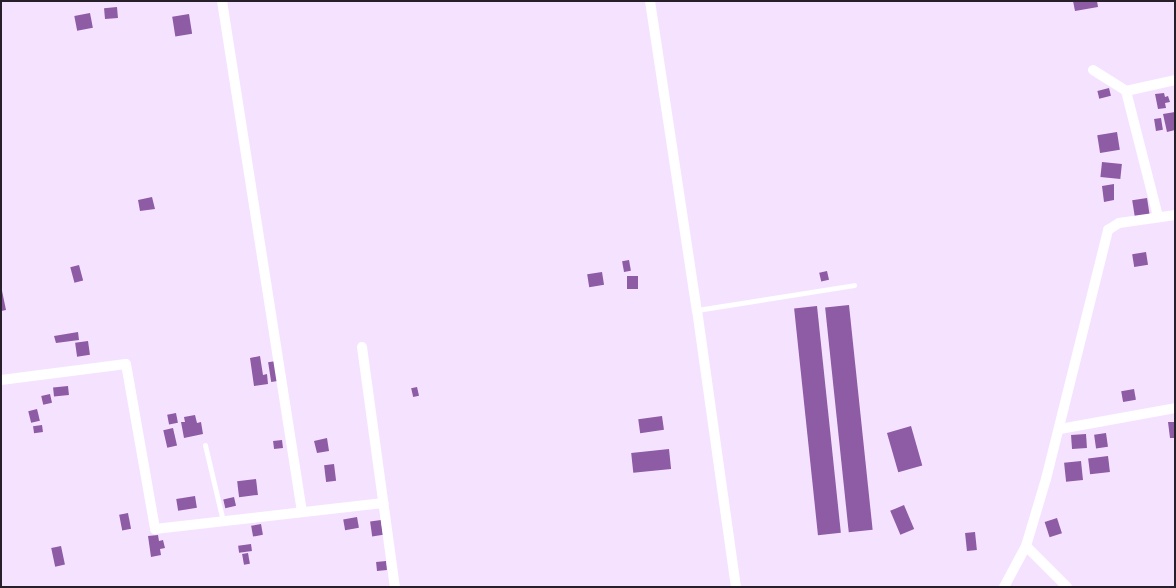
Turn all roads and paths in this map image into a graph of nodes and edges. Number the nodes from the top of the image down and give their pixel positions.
1 (222, 1) edge
2 (650, 1) edge
3 (1093, 70) dead end
4 (1175, 80) edge
5 (1126, 91) junction
6 (1175, 215) edge
7 (1158, 216) junction
8 (854, 285) dead end
9 (697, 310) junction
10 (362, 347) dead end
11 (1, 380) edge
12 (1175, 408) edge
13 (1060, 428) junction
14 (205, 445) dead end
15 (384, 503) junction
16 (302, 512) junction
17 (223, 521) junction
18 (1026, 546) junction
19 (395, 587) edge
20 (736, 587) edge
21 (1004, 587) edge
22 (1067, 587) edge

1 - 16 street
2 - 9 street
3 - 5 street
4 - 5 street
5 - 7 street
6 - 7 street
7 - 13 street
8 - 9 lane
9 - 20 street
10 - 15 street
11 - 17 street
12 - 13 street
13 - 18 street
14 - 17 lane
15 - 16 street
15 - 19 street
16 - 17 street
18 - 21 street
18 - 22 street

